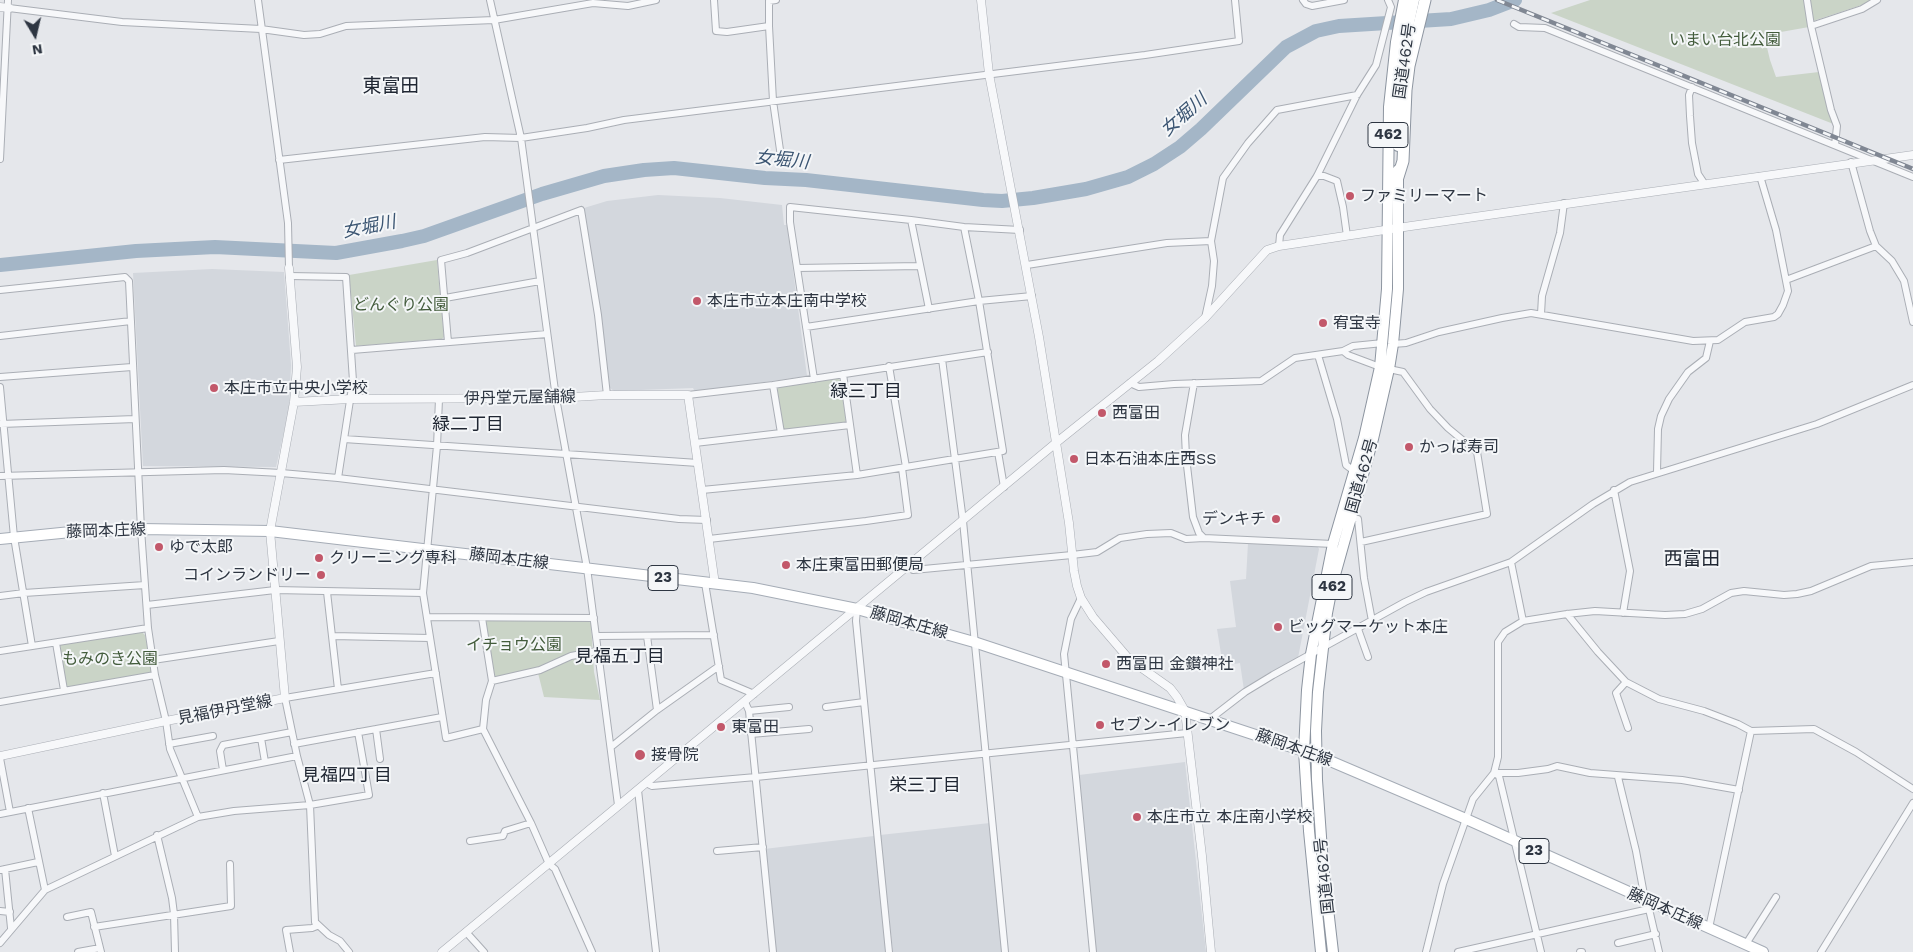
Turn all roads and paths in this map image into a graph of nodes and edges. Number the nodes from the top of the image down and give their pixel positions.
1 (258, 0) edge
2 (490, 0) edge
3 (656, 0) edge
4 (714, 0) edge
5 (776, 0) edge
6 (981, 0) edge
7 (1234, 0) edge
8 (1303, 0) edge
9 (1344, 0) edge
10 (1388, 0) edge
11 (1807, 0) edge
12 (1877, 0) edge
13 (1414, 4) edge
14 (5, 5) edge
15 (494, 20) junction
16 (1514, 24) dead end
17 (769, 26) junction
18 (1811, 26) junction
19 (261, 30) junction
20 (1405, 41) junction
21 (3, 53) edge
22 (989, 74) junction
23 (1692, 87) junction
24 (1357, 95) junction
25 (774, 101) junction
26 (521, 138) junction
27 (1835, 145) junction
28 (1913, 155) edge
29 (0, 159) edge
30 (279, 160) junction
31 (1872, 160) junction
32 (1851, 162) junction
33 (782, 164) dead end
34 (1316, 176) junction
35 (1760, 176) junction
36 (1398, 177) joint
37 (1913, 177) edge
38 (1704, 183) junction
39 (1564, 203) junction
40 (911, 220) junction
41 (964, 227) junction
42 (532, 228) junction
43 (1399, 228) junction
44 (1020, 230) junction
45 (1388, 230) junction
46 (1346, 236) junction
47 (1211, 241) junction
48 (1279, 246) junction
49 (1876, 246) junction
50 (1026, 265) junction
51 (920, 266) junction
52 (797, 268) junction
53 (289, 272) junction
54 (1786, 280) junction
55 (540, 281) junction
56 (0, 290) edge
57 (1032, 296) junction
58 (445, 298) junction
59 (979, 301) junction
60 (929, 309) junction
61 (1541, 314) junction
62 (1205, 318) junction
63 (131, 321) junction
64 (1913, 322) edge
65 (806, 327) junction
66 (547, 334) junction
67 (0, 336) edge
68 (1710, 341) junction
69 (448, 342) junction
70 (1388, 343) junction
71 (352, 350) junction
72 (1343, 351) junction
73 (988, 352) junction
74 (1318, 355) junction
75 (942, 359) junction
76 (132, 366) junction
77 (889, 366) junction
78 (1385, 368) junction
79 (843, 374) junction
80 (0, 377) edge
81 (814, 379) junction
82 (1130, 383) junction
83 (1194, 383) junction
84 (773, 385) junction
85 (1913, 385) edge
86 (0, 387) edge
87 (607, 395) junction
88 (688, 395) junction
89 (556, 398) junction
90 (350, 399) junction
91 (439, 399) junction
92 (294, 402) junction
93 (135, 419) junction
94 (2, 424) edge
95 (850, 425) junction
96 (781, 433) junction
97 (344, 439) junction
98 (1057, 442) junction
99 (695, 443) junction
100 (437, 446) junction
101 (998, 452) junction
102 (565, 454) junction
103 (955, 460) junction
104 (698, 463) junction
105 (904, 468) junction
106 (1354, 471) junction
107 (138, 472) junction
108 (1657, 472) junction
109 (281, 473) junction
110 (8, 475) junction
111 (857, 475) junction
112 (0, 476) edge
113 (338, 478) junction
114 (1004, 487) junction
115 (432, 490) junction
116 (702, 490) junction
117 (1614, 490) junction
118 (576, 507) junction
119 (1349, 518) junction
120 (706, 520) junction
121 (963, 522) junction
122 (141, 528) junction
123 (270, 531) junction
124 (14, 537) junction
125 (1204, 538) junction
126 (0, 539) edge
127 (709, 539) junction
128 (1361, 542) junction
129 (1332, 544) junction
130 (427, 549) junction
131 (1072, 555) junction
132 (1511, 562) junction
133 (1913, 562) edge
134 (967, 564) junction
135 (908, 567) junction
136 (587, 568) junction
137 (710, 584) junction
138 (145, 585) junction
139 (275, 590) junction
140 (327, 592) junction
141 (24, 593) junction
142 (423, 593) junction
143 (0, 596) edge
144 (1081, 598) junction
145 (147, 605) junction
146 (857, 609) junction
147 (1623, 613) junction
148 (1567, 614) junction
149 (427, 617) junction
150 (482, 618) junction
151 (594, 618) junction
152 (1372, 621) junction
153 (1524, 621) junction
154 (148, 628) junction
155 (1358, 628) junction
156 (714, 635) junction
157 (332, 636) junction
158 (597, 636) junction
159 (647, 636) junction
160 (430, 638) junction
161 (280, 641) junction
162 (974, 642) junction
163 (56, 643) junction
164 (32, 646) junction
165 (1322, 648) junction
166 (0, 651) edge
167 (597, 651) junction
168 (1310, 654) junction
169 (1368, 657) dead end
170 (153, 660) junction
171 (720, 666) junction
172 (436, 673) junction
173 (1066, 674) junction
174 (155, 675) junction
175 (492, 681) junction
176 (1626, 682) junction
177 (338, 689) junction
178 (64, 690) junction
179 (754, 694) junction
180 (285, 698) junction
181 (0, 702) edge
182 (744, 702) junction
183 (864, 702) junction
184 (789, 707) dead end
185 (826, 707) dead end
186 (657, 710) junction
187 (749, 711) junction
188 (1185, 711) junction
189 (442, 717) junction
190 (1210, 719) junction
191 (166, 721) junction
192 (1628, 728) dead end
193 (376, 729) junction
194 (483, 729) junction
195 (809, 729) dead end
196 (1751, 731) junction
197 (292, 732) junction
198 (358, 732) junction
199 (1187, 733) junction
200 (751, 734) junction
201 (213, 736) dead end
202 (261, 738) junction
203 (169, 744) junction
204 (294, 744) junction
205 (1072, 745) junction
206 (611, 747) junction
207 (1304, 751) junction
208 (986, 754) junction
209 (1316, 755) junction
210 (297, 756) junction
211 (0, 757) edge
212 (380, 759) dead end
213 (266, 762) junction
214 (871, 765) junction
215 (223, 770) junction
216 (1494, 773) junction
217 (1618, 776) junction
218 (182, 777) junction
219 (756, 777) junction
220 (646, 783) junction
221 (1913, 789) edge
222 (638, 790) junction
223 (1739, 790) junction
224 (102, 794) junction
225 (1913, 803) edge
226 (310, 805) junction
227 (618, 805) junction
228 (28, 808) junction
229 (10, 812) junction
230 (0, 814) edge
231 (198, 817) junction
232 (1466, 819) junction
233 (531, 823) junction
234 (157, 835) junction
235 (470, 842) dead end
236 (1515, 842) junction
237 (763, 847) junction
238 (717, 851) dead end
239 (115, 856) junction
240 (38, 862) junction
241 (230, 864) dead end
242 (549, 864) junction
243 (3, 870) edge
244 (45, 890) junction
245 (1776, 897) dead end
246 (1649, 904) junction
247 (0, 911) edge
248 (10, 912) junction
249 (174, 914) junction
250 (67, 917) dead end
251 (317, 926) junction
252 (94, 927) junction
253 (12, 928) junction
254 (1708, 928) junction
255 (466, 932) junction
256 (1537, 934) junction
257 (1656, 934) junction
258 (0, 943) edge
259 (1618, 943) dead end
260 (1746, 944) junction
261 (100, 950) edge
262 (78, 952) edge
263 (175, 952) edge
264 (290, 952) edge
265 (349, 952) edge
266 (442, 952) edge
267 (484, 952) edge
268 (592, 952) edge
269 (656, 952) edge
270 (773, 952) edge
271 (889, 952) edge
272 (1005, 952) edge
273 (1093, 952) edge
274 (1210, 952) edge
275 (1321, 952) edge
276 (1332, 952) edge
277 (1426, 952) edge
278 (1458, 952) edge
279 (1541, 952) edge
280 (1660, 952) edge
281 (1763, 952) edge
282 (1821, 952) edge

1 - 19 street
2 - 15 street
3 - 15 street
4 - 17 street
5 - 17 street
6 - 22 street
7 - 22 street
8 - 9 street
10 - 24 street
11 - 18 street
12 - 18 street
13 - 20 highway
13 - 20 main road, 国道462号 / 462
14 - 19 street
14 - 21 street
15 - 19 street
15 - 26 street
16 - 23 street
17 - 25 street
18 - 27 street
19 - 30 street
20 - 36 highway
20 - 45 main road, 国道462号 / 462
21 - 29 street
22 - 25 street
22 - 44 street
23 - 27 street
23 - 38 street
24 - 34 street
24 - 47 street
25 - 26 street
25 - 33 street
26 - 30 street
26 - 42 street
27 - 31 street
28 - 31 street
30 - 53 street
31 - 32 street
31 - 37 street
32 - 35 street
32 - 49 street
34 - 46 street
34 - 48 street
35 - 38 street
35 - 54 street
36 - 43 main road, 国道462号 / 462
38 - 39 street
39 - 43 street
39 - 61 street
40 - 41 street
40 - 51 street
40 - 52 street
41 - 44 street
41 - 59 street
42 - 55 street
42 - 58 street
42 - 87 street
43 - 45 street
43 - 70 main road, 国道462号 / 462
44 - 50 street
45 - 46 street
45 - 70 main road, 国道462号 / 462
46 - 48 street
47 - 50 street
47 - 62 street
48 - 62 street
49 - 54 street
49 - 64 street
50 - 57 street
51 - 52 street
51 - 60 street
52 - 65 street
53 - 71 street
53 - 92 street
54 - 68 street
55 - 58 street
55 - 66 street
56 - 63 street
57 - 59 street
57 - 98 street
58 - 69 street
59 - 60 street
59 - 73 street
60 - 65 street
61 - 68 street
61 - 70 street
62 - 82 street
63 - 67 street
63 - 76 street
65 - 81 street
66 - 69 street
66 - 89 street
68 - 108 street
69 - 71 street
70 - 72 street
70 - 78 main road, 国道462号 / 462
71 - 90 street
72 - 74 street
72 - 78 street
73 - 75 street
73 - 101 street
74 - 83 street
74 - 106 street
75 - 77 street
75 - 103 street
76 - 80 street
76 - 93 street
77 - 79 street
77 - 105 street
78 - 106 main road, 国道462号 / 462
78 - 119 main road, 国道462号 / 462
78 - 128 street
79 - 81 street
79 - 95 street
81 - 84 street
82 - 83 street
82 - 98 street
83 - 125 street
84 - 88 street
84 - 96 street
85 - 108 street
86 - 94 street
87 - 88 street, 伊丹堂元屋舗線
87 - 89 street, 伊丹堂元屋舗線
88 - 99 street
89 - 91 street, 伊丹堂元屋舗線
89 - 102 street
90 - 91 street, 伊丹堂元屋舗線
90 - 92 street, 伊丹堂元屋舗線
90 - 97 street
91 - 100 street
92 - 109 street
93 - 94 street
93 - 107 street
94 - 110 street
95 - 96 street
95 - 111 street
96 - 99 street
97 - 100 street
97 - 113 street
98 - 114 street
98 - 131 street
99 - 104 street
100 - 102 street
100 - 115 street
101 - 103 street
101 - 114 street
102 - 104 street
102 - 118 street
103 - 105 street
103 - 121 street
104 - 116 street
105 - 111 street
105 - 127 street
106 - 129 main road, 国道462号 / 462
107 - 109 street
107 - 110 street
107 - 122 street
108 - 117 street
109 - 113 street
109 - 123 street
110 - 112 street
110 - 124 street
111 - 116 street
113 - 115 street
114 - 121 street
115 - 118 street
115 - 130 street
116 - 120 street
117 - 132 street
117 - 147 street
118 - 120 street
118 - 136 street
119 - 128 street
119 - 165 main road, 国道462号 / 462
120 - 127 street
121 - 134 street
121 - 135 street
122 - 123 main road, 藤岡本庄線 / 23
122 - 124 main road, 藤岡本庄線 / 23
122 - 138 street
123 - 130 main road, 藤岡本庄線 / 23
123 - 139 street, 見福伊丹堂線
124 - 126 main road, 藤岡本庄線 / 23
124 - 141 street
125 - 129 street
125 - 131 street
127 - 137 street
128 - 152 street
129 - 168 main road, 国道462号 / 462
130 - 136 main road, 藤岡本庄線 / 23
130 - 142 street
131 - 134 street
131 - 144 street
132 - 152 street
132 - 153 street
133 - 147 street
134 - 135 street
134 - 162 street
135 - 146 street
136 - 137 main road, 藤岡本庄線 / 23
136 - 151 street
137 - 146 main road, 藤岡本庄線 / 23
137 - 156 street
138 - 141 street
138 - 145 street
139 - 140 street
139 - 145 street
139 - 161 street, 見福伊丹堂線
140 - 142 street
140 - 157 street
141 - 143 street
141 - 164 street
142 - 149 street
144 - 173 street
144 - 188 street
145 - 154 street
146 - 162 main road, 藤岡本庄線 / 23
146 - 179 street
146 - 183 street
147 - 148 street
148 - 153 street
148 - 176 street
149 - 150 street
149 - 160 street
150 - 151 street
150 - 175 street
151 - 158 street
152 - 155 street
153 - 216 street
154 - 163 street
154 - 170 street
155 - 165 street
155 - 169 street
156 - 159 street
156 - 171 street
157 - 160 street
157 - 177 street
158 - 159 street
158 - 167 street
159 - 186 street
160 - 172 street
161 - 170 street
161 - 180 street, 見福伊丹堂線
162 - 173 main road, 藤岡本庄線 / 23
162 - 208 street
163 - 164 street
163 - 178 street
164 - 166 street
165 - 168 street
165 - 209 main road, 国道462号 / 462
167 - 175 street
167 - 206 street
168 - 190 street
168 - 207 main road, 国道462号 / 462
170 - 174 street
171 - 179 street
171 - 186 street
172 - 177 street
172 - 189 street
173 - 188 main road, 藤岡本庄線 / 23
173 - 205 street
174 - 178 street
174 - 191 street
175 - 194 street
176 - 192 street
176 - 196 street
177 - 180 street
178 - 181 street
179 - 182 street
180 - 191 street, 見福伊丹堂線
180 - 197 street
182 - 187 street
182 - 220 street
183 - 185 street
183 - 214 street
184 - 187 street
186 - 206 street
187 - 200 street
188 - 190 main road, 藤岡本庄線 / 23
188 - 199 street
189 - 193 street
189 - 194 street
190 - 207 main road, 藤岡本庄線 / 23
191 - 203 street
191 - 211 street, 見福伊丹堂線
193 - 198 street
193 - 212 street
194 - 233 street
195 - 200 street
196 - 221 street
196 - 223 street
197 - 202 street
197 - 204 street
198 - 204 street
198 - 226 street
199 - 205 street
199 - 274 street
200 - 219 street
201 - 203 street
202 - 213 street
202 - 215 street
203 - 218 street
204 - 210 street
205 - 208 street
205 - 273 street
206 - 227 street
207 - 209 main road, 藤岡本庄線 / 23
207 - 275 main road, 国道462号 / 462
208 - 214 street
208 - 272 street
209 - 232 main road, 藤岡本庄線 / 23
209 - 276 main road, 国道462号 / 462
210 - 213 street
210 - 226 street
211 - 229 street
213 - 215 street
214 - 219 street
214 - 271 street
215 - 218 street
216 - 217 street
216 - 232 street
216 - 236 street
217 - 223 street
217 - 246 street
218 - 224 street
218 - 231 street
219 - 220 street
219 - 237 street
220 - 222 street
222 - 227 street
222 - 269 street
223 - 254 street
224 - 228 street
224 - 239 street
225 - 282 street
226 - 231 street
226 - 251 street
227 - 242 street
228 - 229 street
228 - 240 street
229 - 230 street
231 - 234 street
232 - 236 main road, 藤岡本庄線 / 23
232 - 277 street
233 - 235 street
233 - 242 street
234 - 239 street
234 - 249 street
236 - 246 main road, 藤岡本庄線 / 23
236 - 256 street
237 - 238 street
237 - 270 street
239 - 244 street
240 - 243 street
240 - 244 street
241 - 249 street
242 - 255 street
242 - 268 street
243 - 248 street
244 - 253 street
245 - 260 street
246 - 254 main road, 藤岡本庄線 / 23
246 - 256 street
246 - 257 street
247 - 248 street
248 - 253 street
249 - 252 street
249 - 263 street
250 - 252 street
251 - 264 street
251 - 265 street
252 - 261 street
253 - 258 street
254 - 260 main road, 藤岡本庄線 / 23
255 - 266 street
255 - 267 street
256 - 278 street
256 - 279 street
257 - 259 street
257 - 280 street
260 - 281 main road, 藤岡本庄線 / 23
261 - 262 street

